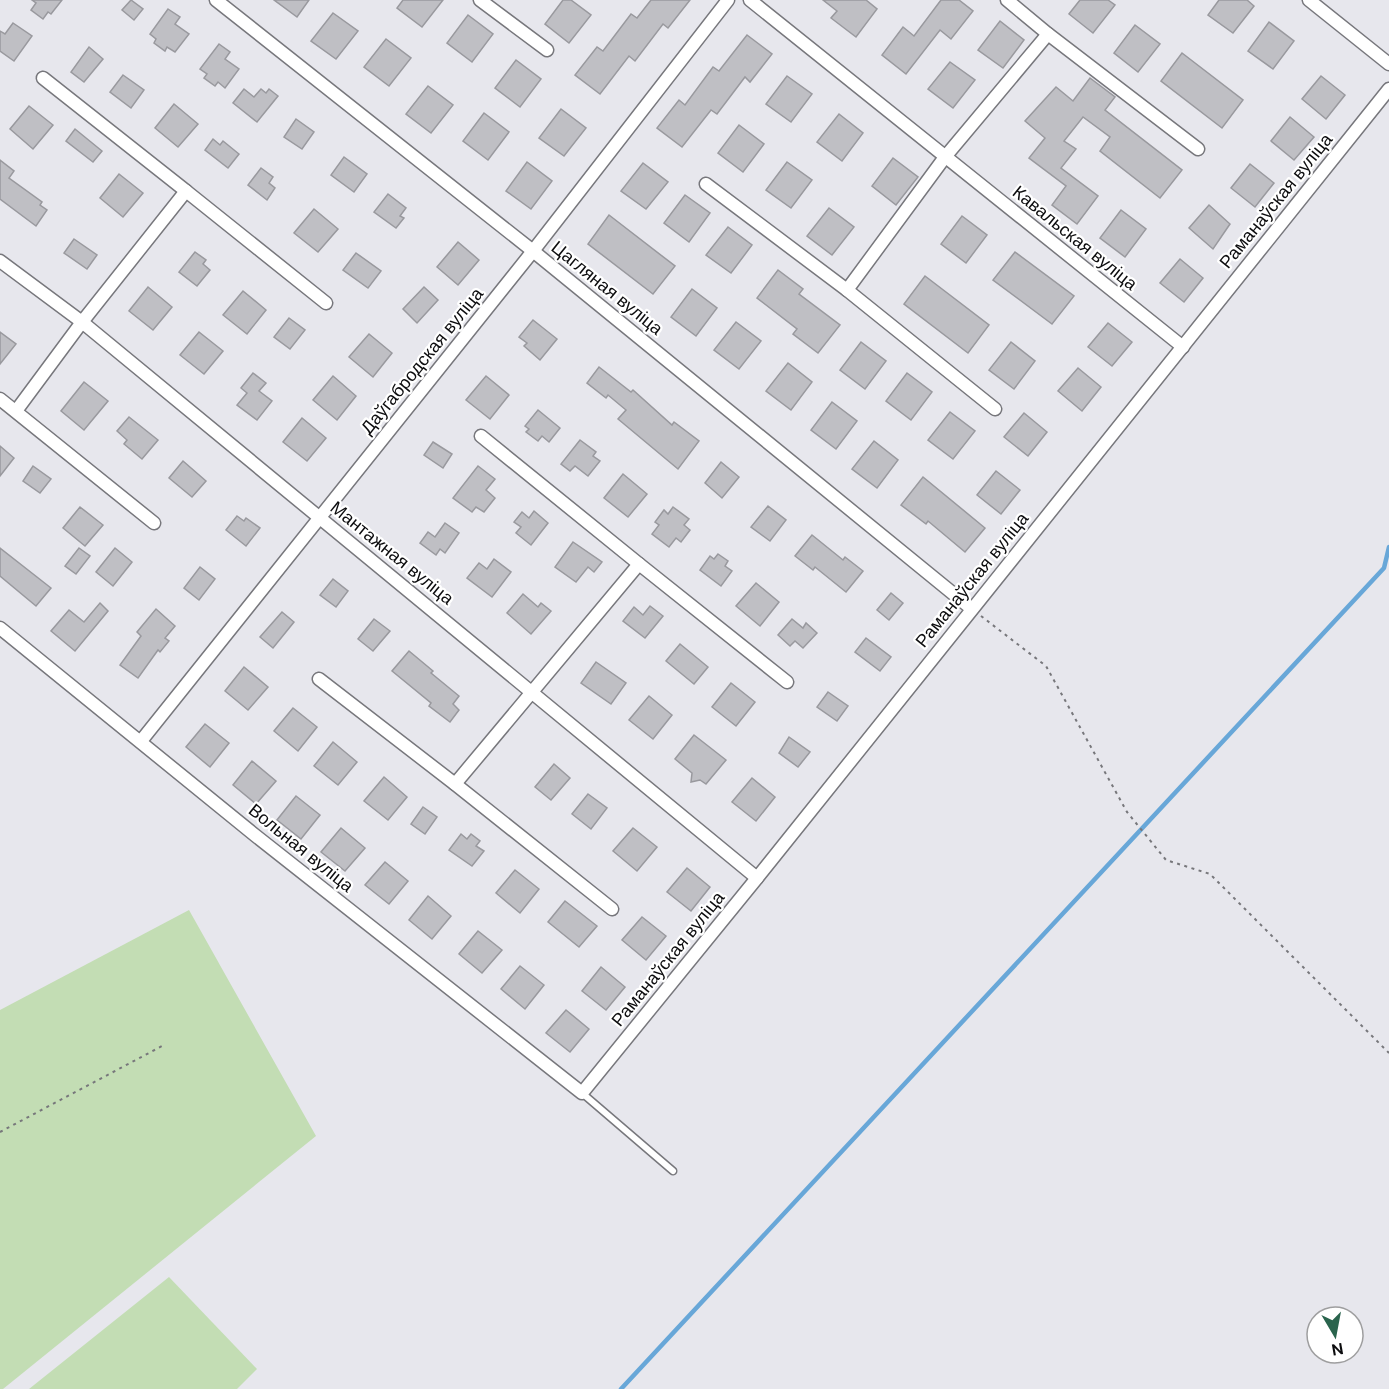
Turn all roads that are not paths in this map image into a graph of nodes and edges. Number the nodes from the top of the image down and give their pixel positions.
1 (216, 0) edge
2 (480, 0) edge
3 (728, 0) edge
4 (750, 0) edge
5 (1007, 0) edge
6 (1310, 0) edge
7 (1048, 34) junction
8 (547, 50) dead end
9 (1389, 64) edge
10 (43, 78) dead end
11 (1389, 89) edge
12 (1198, 149) dead end
13 (945, 157) junction
14 (706, 184) dead end
15 (186, 191) junction
16 (533, 251) junction
17 (0, 261) edge
18 (847, 290) junction
19 (326, 303) dead end
20 (82, 322) junction
21 (1183, 347) junction
22 (0, 399) edge
23 (995, 409) dead end
24 (16, 411) junction
25 (481, 436) dead end
26 (320, 518) junction
27 (154, 523) dead end
28 (639, 564) junction
29 (972, 609) junction
30 (0, 628) edge
31 (319, 679) dead end
32 (787, 682) dead end
33 (532, 691) junction
34 (141, 741) junction
35 (455, 783) junction
36 (757, 878) junction
37 (612, 909) dead end
38 (582, 1093) junction
39 (673, 1171) dead end

1 - 16 street, Цагляная вуліца
2 - 8 street
3 - 16 street, Даўгабродская вуліца
4 - 13 street, Кавальская вуліца
5 - 7 street
6 - 9 street
7 - 12 street
7 - 13 street
10 - 15 street
11 - 21 street, Раманаўская вуліца
13 - 18 street
13 - 21 street, Кавальская вуліца
14 - 18 street
15 - 19 street
15 - 20 street
16 - 26 street, Даўгабродская вуліца
16 - 29 street, Цагляная вуліца
17 - 20 street, Мантажная вуліца
18 - 23 street
20 - 24 street
20 - 26 street, Мантажная вуліца
21 - 29 street, Раманаўская вуліца
22 - 24 street
24 - 27 street
25 - 28 street
26 - 33 street, Мантажная вуліца
26 - 34 street, Даўгабродская вуліца
28 - 32 street
28 - 33 street
29 - 36 street, Раманаўская вуліца
30 - 34 street, Вольная вуліца
31 - 35 street
33 - 35 street
33 - 36 street, Мантажная вуліца
34 - 38 street, Вольная вуліца
35 - 37 street
36 - 38 street, Раманаўская вуліца
38 - 39 lane

